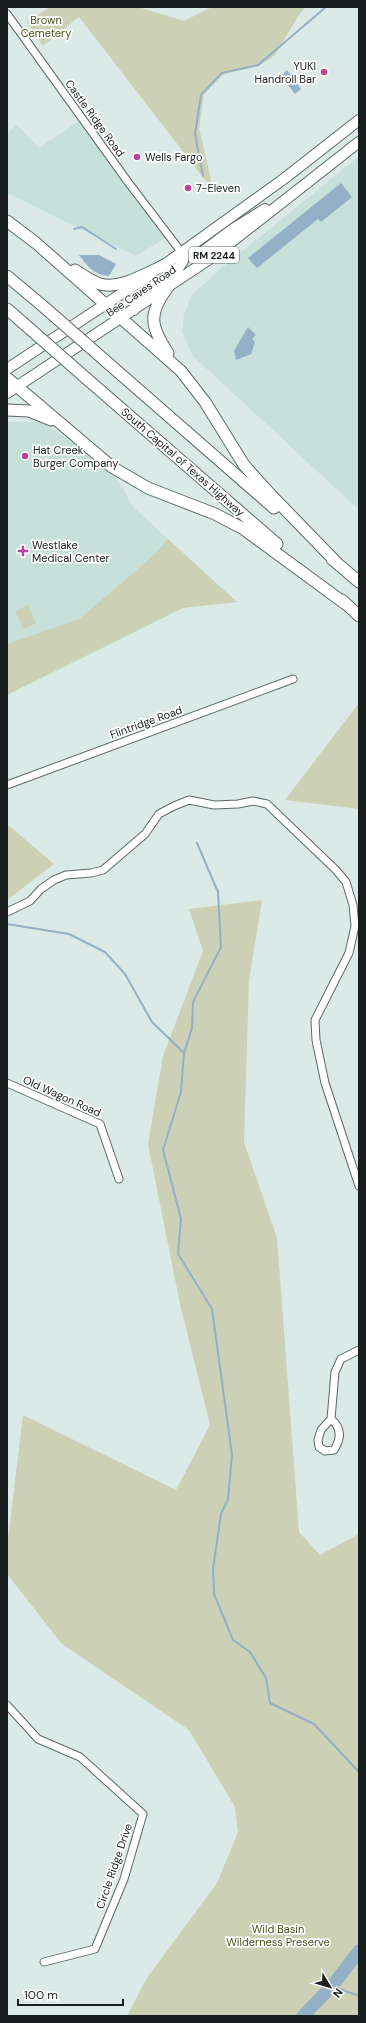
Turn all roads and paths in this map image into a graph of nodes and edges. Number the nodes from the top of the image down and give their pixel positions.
1 (7, 14) edge
2 (359, 120) edge
3 (359, 142) edge
4 (302, 188) junction
5 (7, 221) edge
6 (46, 252) junction
7 (182, 253) junction
8 (167, 264) junction
9 (7, 276) edge
10 (168, 287) junction
11 (106, 304) junction
12 (7, 309) edge
13 (134, 310) junction
14 (122, 318) junction
15 (7, 369) edge
16 (181, 371) junction
17 (7, 378) edge
18 (18, 387) junction
19 (7, 393) edge
20 (7, 410) edge
21 (65, 428) junction
22 (338, 564) junction
23 (359, 582) edge
24 (347, 605) junction
25 (359, 616) edge
26 (293, 679) dead end
27 (7, 785) edge
28 (7, 912) edge
29 (7, 1084) edge
30 (119, 1179) dead end
31 (359, 1186) edge
32 (359, 1350) edge
33 (331, 1419) dead end
34 (7, 1705) edge
35 (44, 1962) dead end

1 - 7 street, Castle Ridge Road
2 - 7 main road, Bee Caves Road / RM 2244
3 - 4 main road, Bee Caves Road / RM 2244
4 - 7 main road
4 - 10 main road, Bee Caves Road / RM 2244
5 - 6 highway
6 - 8 highway
6 - 11 highway
7 - 8 main road, Bee Caves Road / RM 2244
7 - 13 main road
8 - 11 main road, Bee Caves Road / RM 2244
9 - 22 highway, bridge
10 - 13 main road, Bee Caves Road / RM 2244
10 - 16 highway
11 - 14 highway
11 - 15 main road, Bee Caves Road / RM 2244
12 - 24 highway, South Capital of Texas Highway, bridge
13 - 14 main road, Bee Caves Road / RM 2244
14 - 16 highway
14 - 18 main road, Bee Caves Road / RM 2244
16 - 22 highway
17 - 18 highway
18 - 19 main road, Bee Caves Road / RM 2244
18 - 21 highway
20 - 21 highway
21 - 24 highway
22 - 23 highway
24 - 25 highway, South Capital of Texas Highway
26 - 27 street, Flintridge Road
28 - 31 street
29 - 30 street, Old Wagon Road
32 - 33 street
34 - 35 street, Circle Ridge Drive

